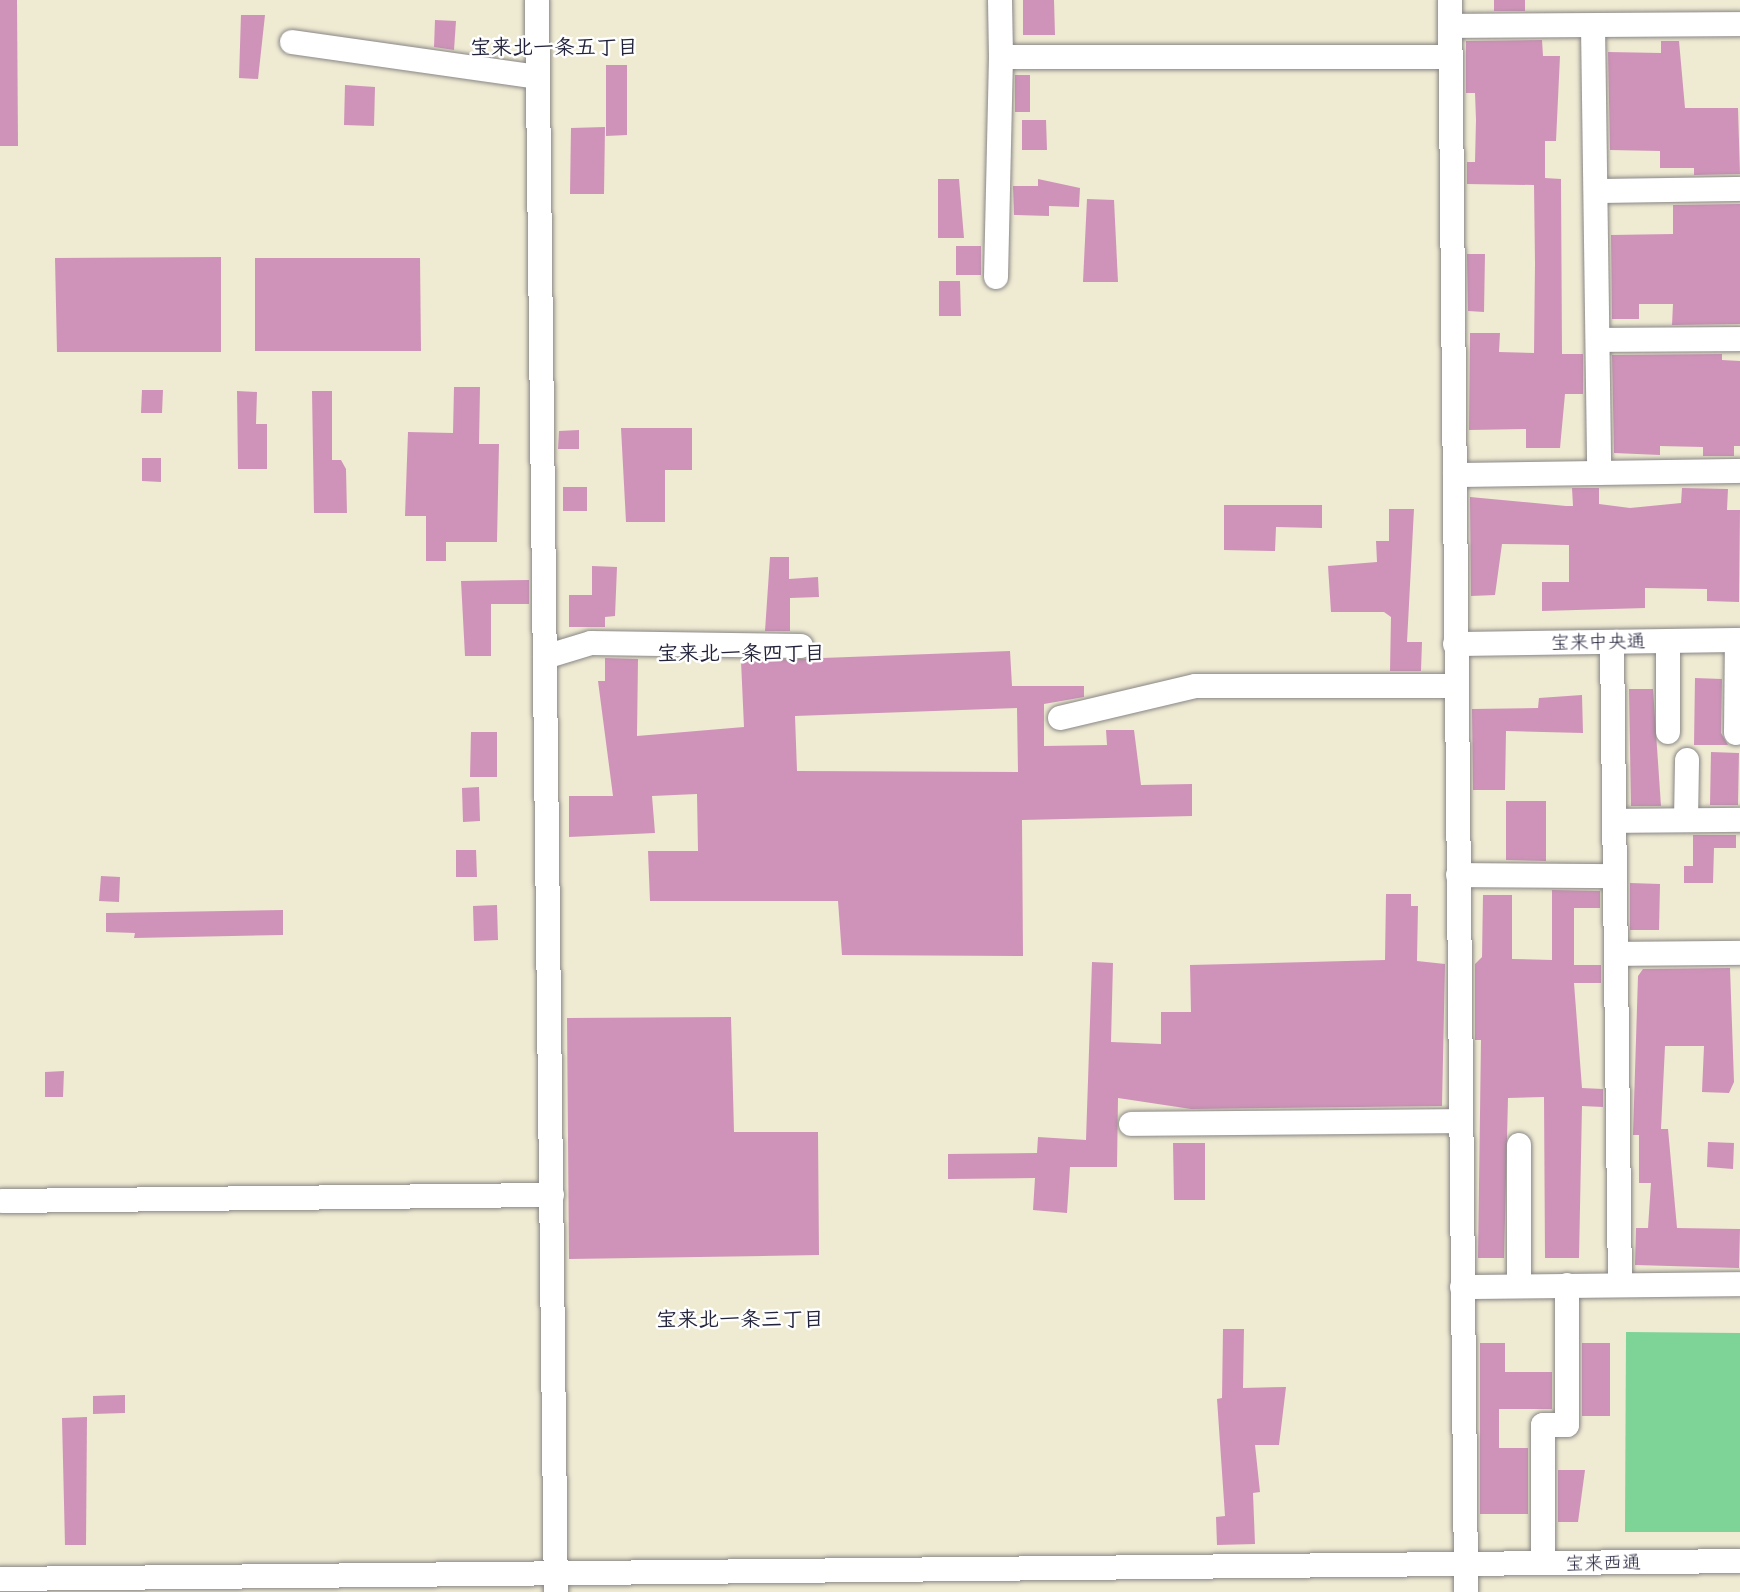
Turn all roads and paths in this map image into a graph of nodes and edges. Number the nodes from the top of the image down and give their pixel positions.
1 (537, 0) edge
2 (1000, 0) edge
3 (1450, 0) edge
4 (1740, 24) edge
5 (1451, 26) junction
6 (1593, 26) junction
7 (292, 42) dead end
8 (1001, 57) junction
9 (1450, 57) junction
10 (538, 77) junction
11 (1740, 189) edge
12 (1596, 191) junction
13 (996, 277) dead end
14 (1740, 339) edge
15 (1598, 340) junction
16 (1740, 471) edge
17 (1599, 473) junction
18 (1455, 475) junction
19 (1739, 640) edge
20 (1668, 641) junction
21 (1612, 642) junction
22 (1455, 643) junction
23 (801, 646) dead end
24 (545, 657) junction
25 (1456, 686) junction
26 (1060, 718) dead end
27 (1668, 733) dead end
28 (1736, 733) dead end
29 (1687, 760) dead end
30 (1686, 820) junction
31 (1740, 820) edge
32 (1614, 821) junction
33 (1458, 875) junction
34 (1615, 876) junction
35 (1740, 953) edge
36 (1617, 954) junction
37 (1460, 1121) junction
38 (1131, 1124) dead end
39 (1519, 1145) dead end
40 (552, 1195) junction
41 (2, 1201) edge
42 (1740, 1284) edge
43 (1567, 1285) junction
44 (1620, 1285) junction
45 (1462, 1286) junction
46 (1519, 1286) junction
47 (1740, 1561) edge
48 (1543, 1563) junction
49 (1466, 1564) junction
50 (0, 1579) edge
51 (556, 1583) edge
52 (1466, 1592) edge

1 - 10 street
2 - 8 street
3 - 5 street
4 - 6 street
5 - 6 street
5 - 9 street
6 - 12 street
7 - 10 street
8 - 9 street
8 - 13 street
9 - 18 street
10 - 24 street
11 - 12 street
12 - 15 street
14 - 15 street
15 - 17 street
16 - 17 street
17 - 18 street
18 - 22 street
19 - 20 street, 宝来中央通
19 - 28 street
20 - 21 street, 宝来中央通
20 - 27 street
21 - 22 street, 宝来中央通
21 - 32 street
22 - 25 street
23 - 24 street
24 - 40 street
25 - 26 street
25 - 33 street
29 - 30 street
30 - 31 street
30 - 32 street
32 - 34 street
33 - 34 street
33 - 37 street
34 - 36 street
35 - 36 street
36 - 44 street
37 - 38 street
37 - 45 street
39 - 46 street
40 - 41 street
40 - 51 street
42 - 44 street
43 - 44 street
43 - 46 street
43 - 48 street
45 - 46 street
45 - 49 street
47 - 48 street, 宝来西通
48 - 49 street, 宝来西通
49 - 51 street, 宝来西通
49 - 52 street
50 - 51 street, 宝来西通

